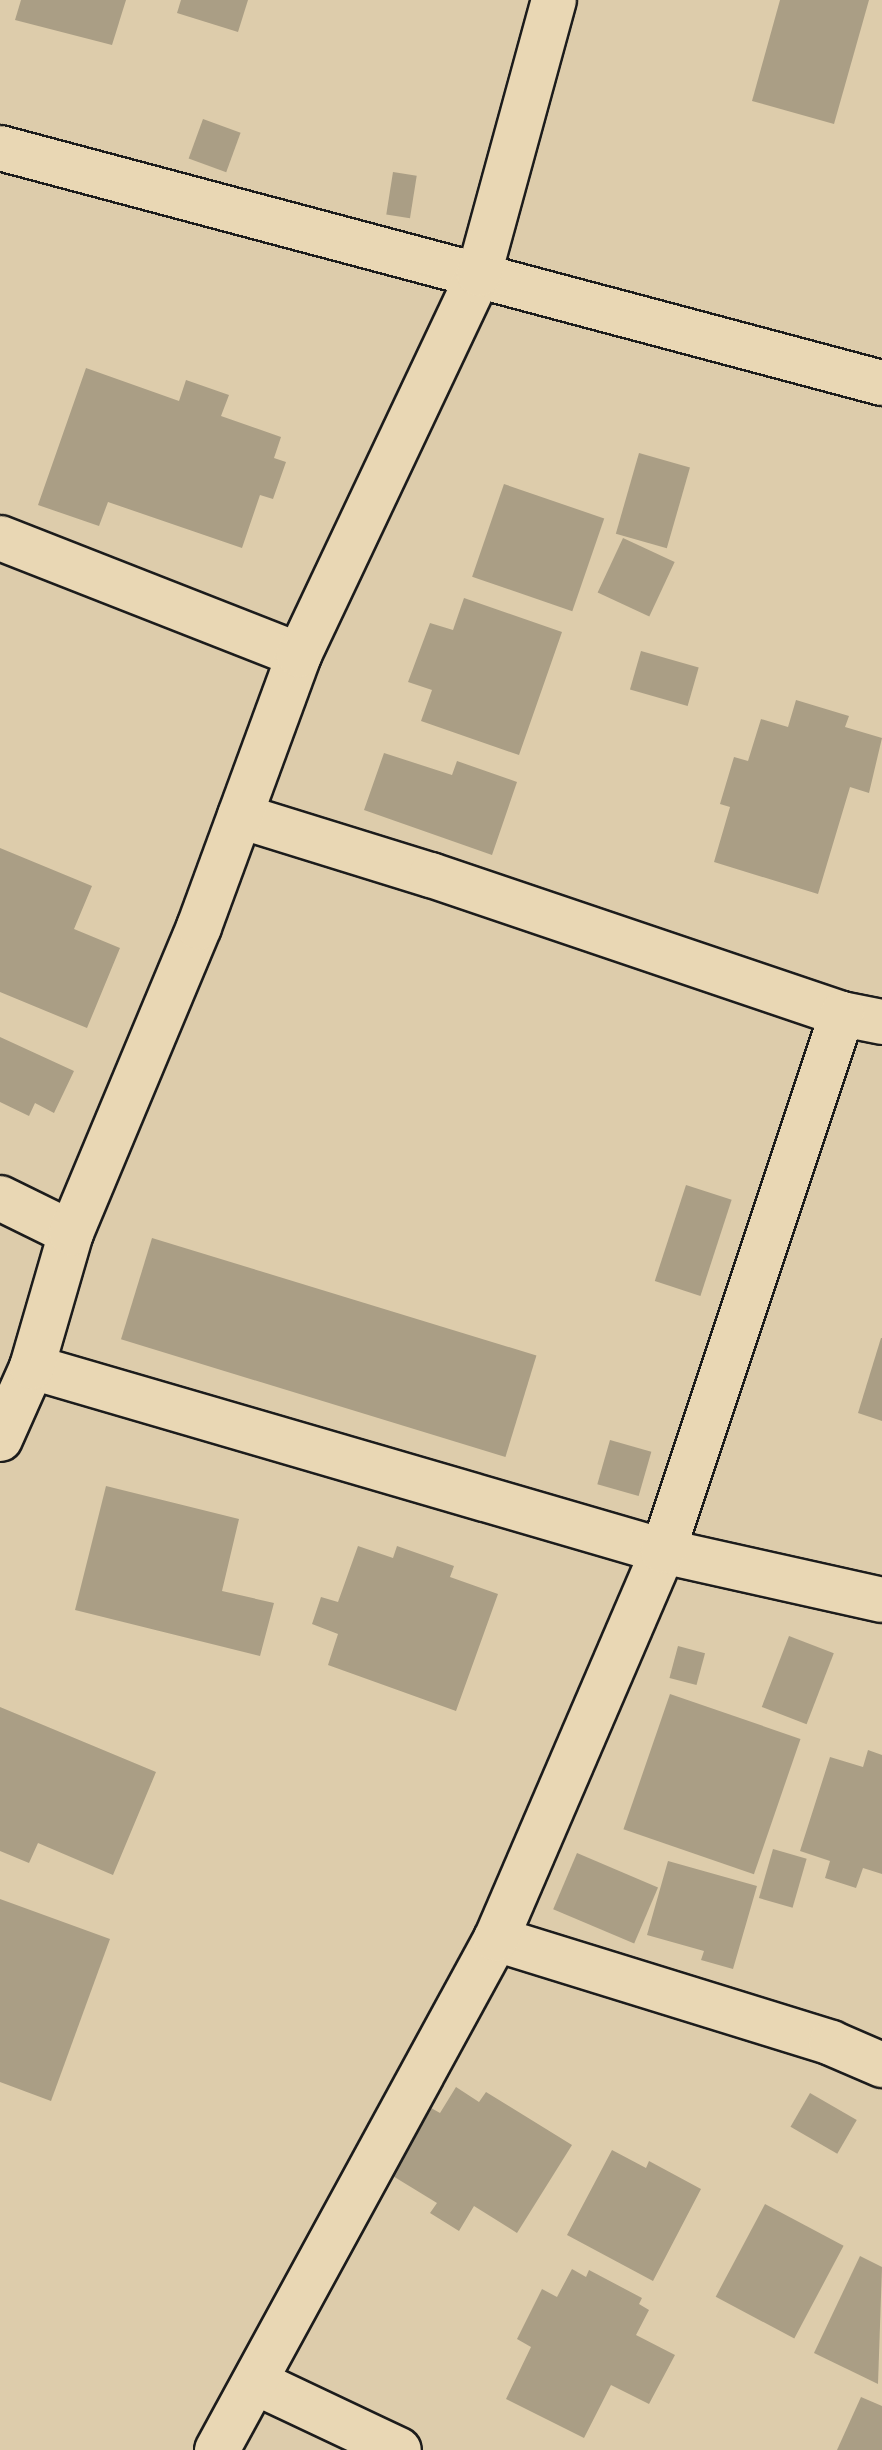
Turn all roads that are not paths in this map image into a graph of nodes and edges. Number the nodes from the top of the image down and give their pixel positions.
1 (554, 0) edge
2 (0, 148) edge
3 (479, 274) junction
4 (882, 383) edge
5 (0, 538) edge
6 (299, 655) junction
7 (240, 816) junction
8 (862, 1018) edge
9 (0, 1198) edge
10 (71, 1233) junction
11 (32, 1367) junction
12 (0, 1439) edge
13 (663, 1551) junction
14 (882, 1600) edge
15 (496, 1939) junction
16 (882, 2065) edge
17 (255, 2382) junction
18 (217, 2450) edge
19 (399, 2450) edge

1 - 3 street
2 - 3 street
3 - 4 street
3 - 6 street
5 - 6 street
6 - 7 street
7 - 8 street
7 - 10 street
8 - 13 street
9 - 10 street
10 - 11 street
11 - 12 street
11 - 13 street
13 - 14 street
13 - 15 street
15 - 16 street
15 - 17 street
17 - 18 street
17 - 19 street

